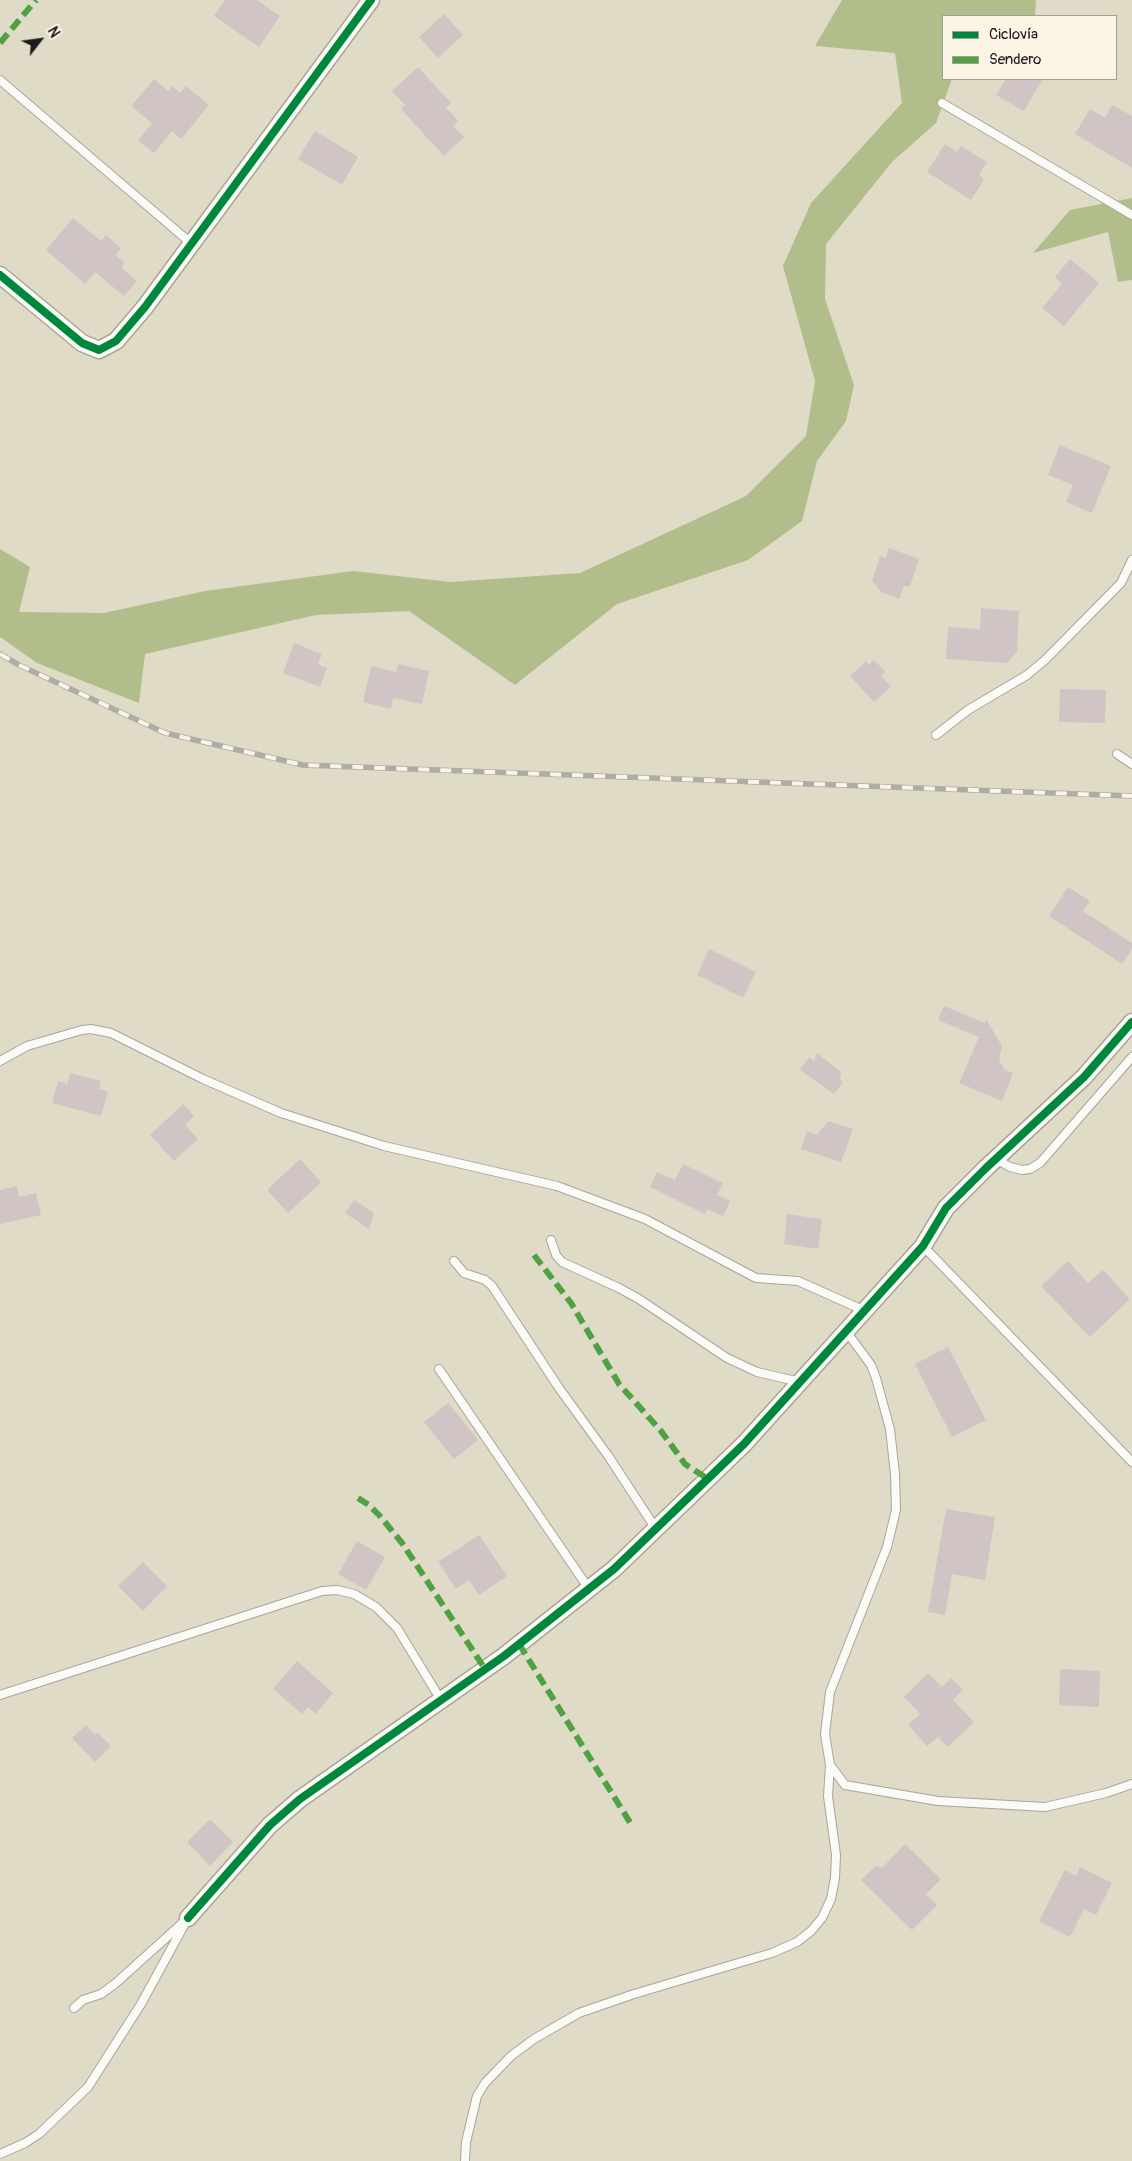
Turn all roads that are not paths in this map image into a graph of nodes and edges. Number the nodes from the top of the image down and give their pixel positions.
1 (371, 0) edge
2 (0, 80) edge
3 (942, 102) dead end
4 (1132, 215) edge
5 (192, 244) junction
6 (0, 275) edge
7 (1132, 560) edge
8 (936, 735) dead end
9 (1117, 754) dead end
10 (1132, 764) edge
11 (1132, 1022) edge
12 (1132, 1057) edge
13 (0, 1061) edge
14 (996, 1159) junction
15 (551, 1240) dead end
16 (923, 1246) junction
17 (454, 1261) dead end
18 (863, 1310) junction
19 (846, 1331) junction
20 (439, 1369) dead end
21 (800, 1382) junction
22 (1132, 1462) edge
23 (656, 1529) junction
24 (589, 1589) junction
25 (0, 1695) edge
26 (441, 1700) junction
27 (830, 1764) junction
28 (1132, 1784) edge
29 (188, 1918) junction
30 (74, 2008) dead end
31 (0, 2154) edge
32 (465, 2161) edge

1 - 5 street
2 - 5 lane
3 - 4 lane
5 - 6 street
7 - 8 lane
9 - 10 lane
11 - 14 street
12 - 14 lane
13 - 18 lane
14 - 16 street
15 - 21 lane
16 - 18 street
16 - 22 lane
17 - 23 lane
18 - 19 street
19 - 21 street
19 - 27 lane
20 - 24 lane
21 - 23 street
23 - 24 street
24 - 26 street
25 - 26 lane
26 - 29 street
27 - 28 lane
27 - 32 lane
29 - 30 lane
29 - 31 lane

